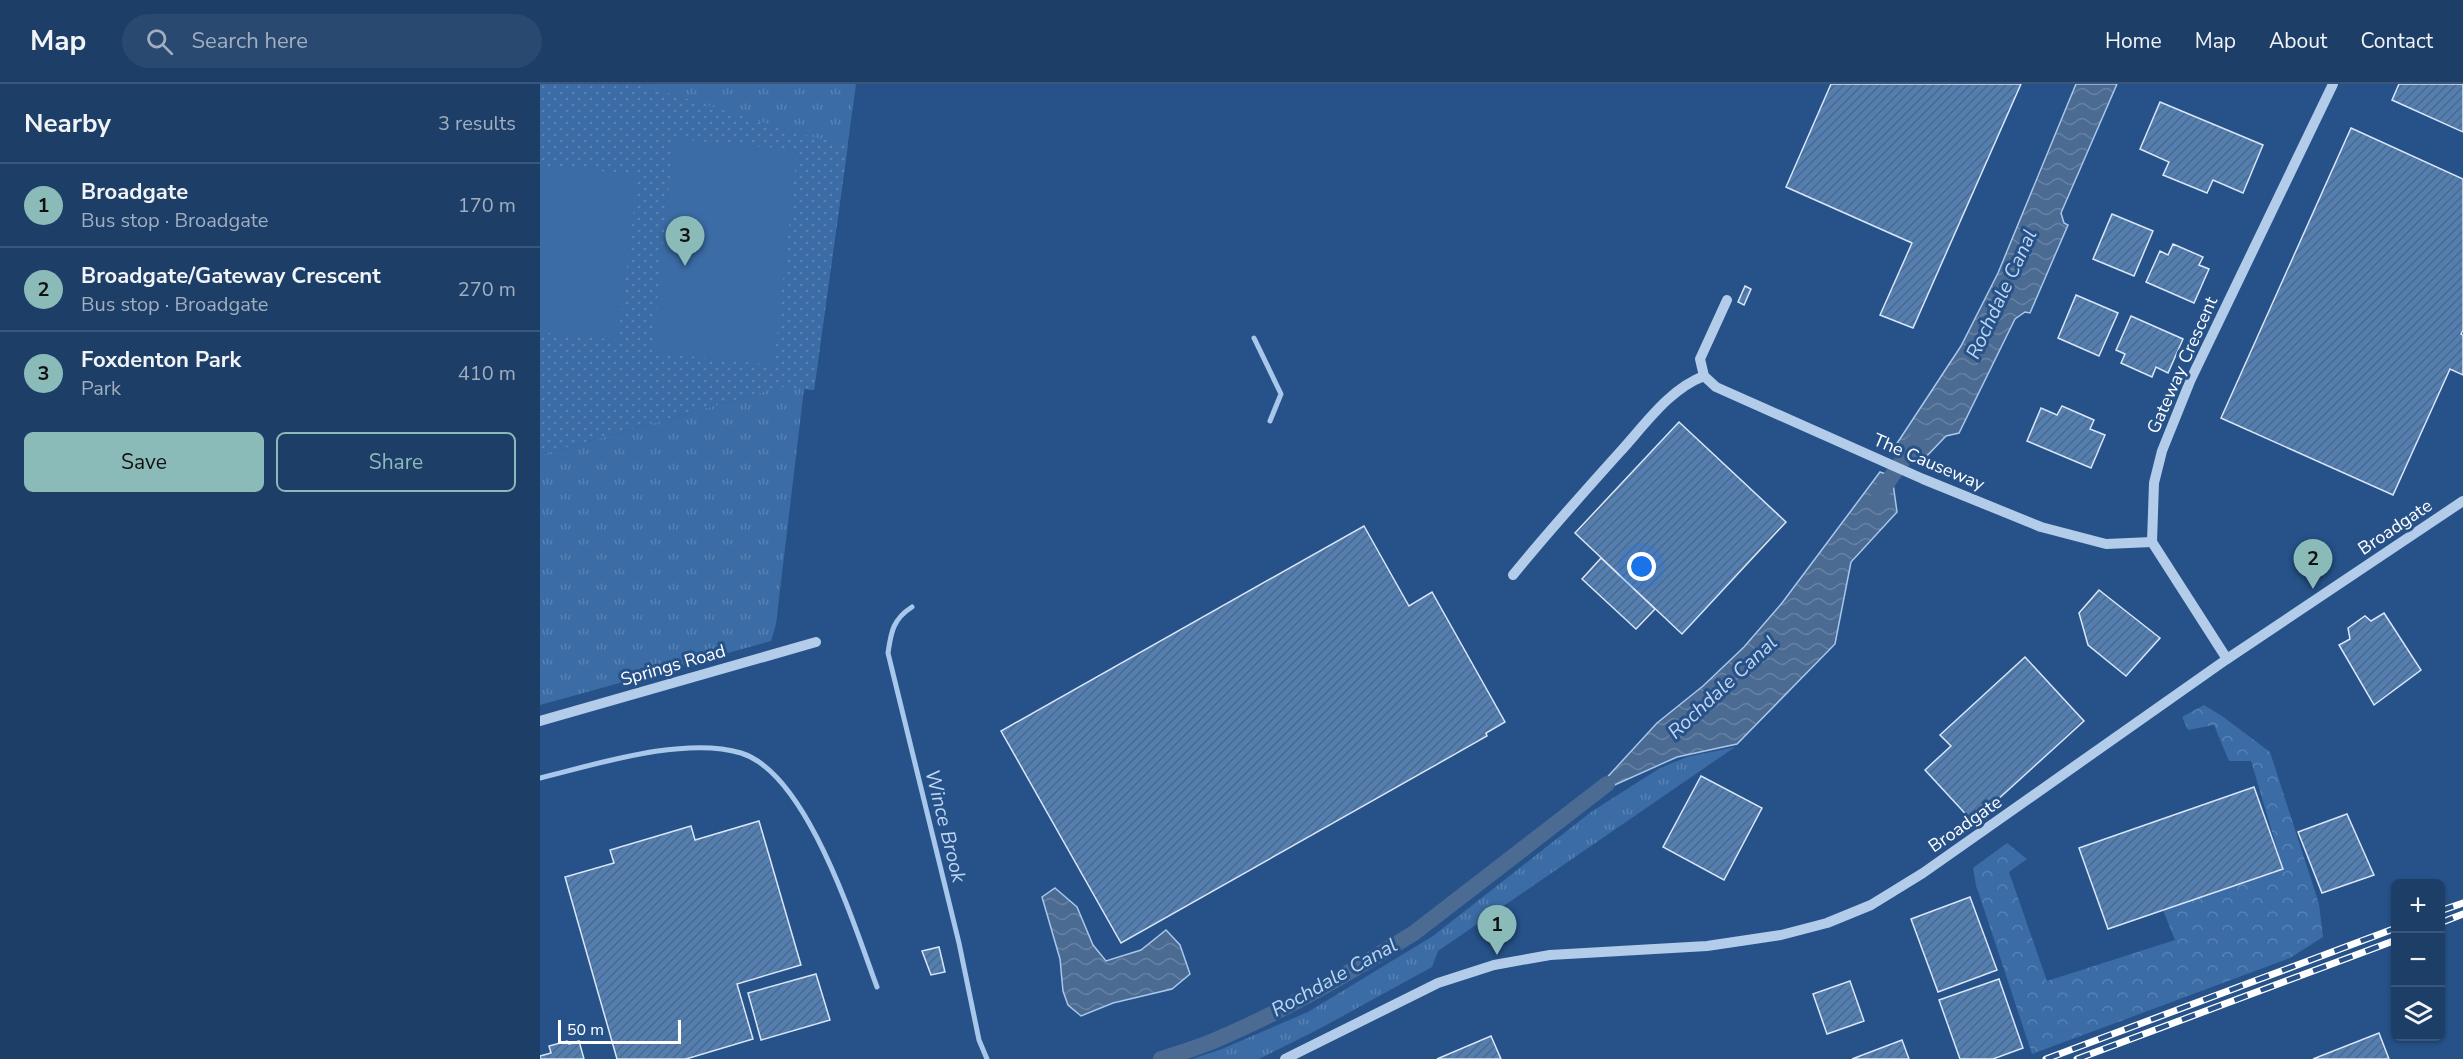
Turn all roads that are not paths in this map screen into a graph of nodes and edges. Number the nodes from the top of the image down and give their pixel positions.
1 (2333, 84) edge
2 (1726, 300) dead end
3 (1704, 376) junction
4 (2463, 501) edge
5 (2152, 542) junction
6 (1513, 575) dead end
7 (816, 642) dead end
8 (2228, 659) junction
9 (540, 721) edge
10 (1284, 1059) edge

1 - 5 street, Gateway Crescent
2 - 3 street
3 - 5 street, The Causeway
3 - 6 street
4 - 8 street, Broadgate
5 - 8 street
7 - 9 street, Springs Road
8 - 10 street, Broadgate

